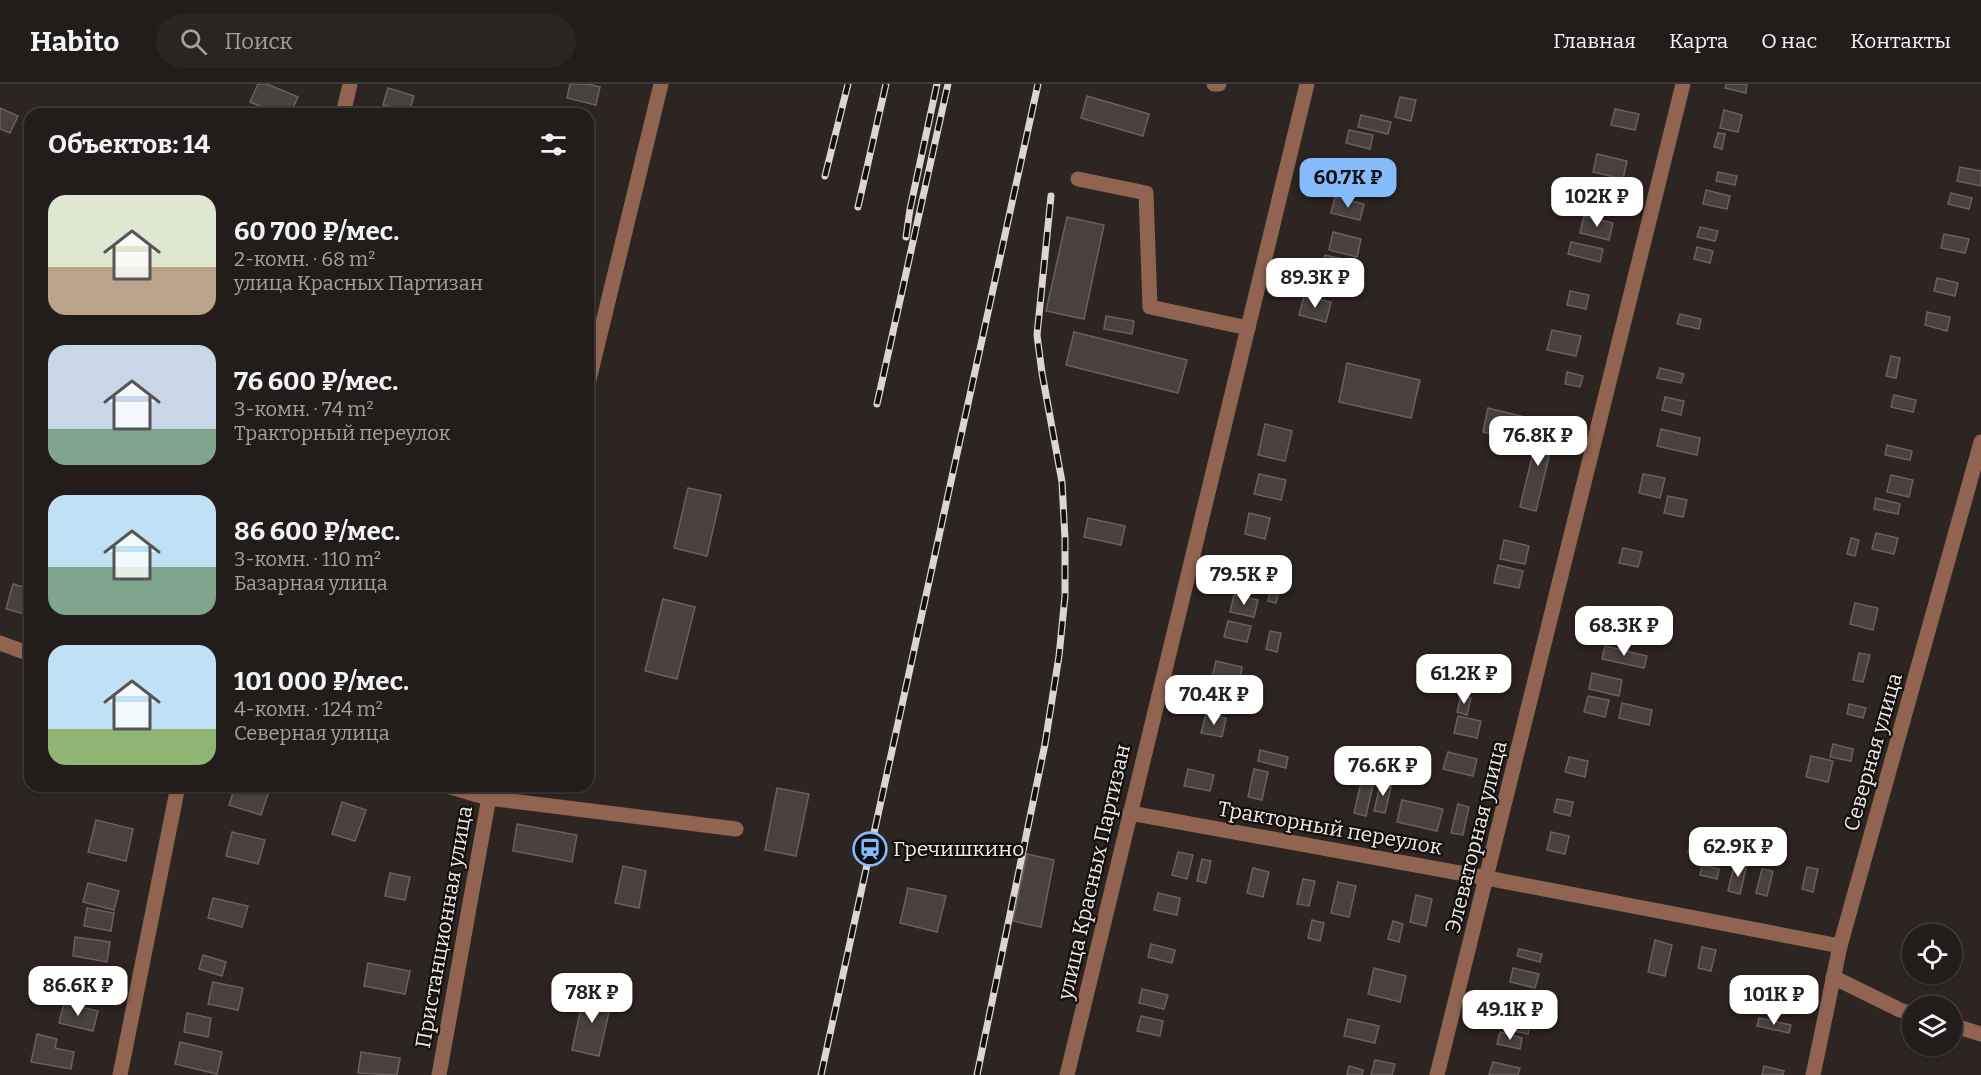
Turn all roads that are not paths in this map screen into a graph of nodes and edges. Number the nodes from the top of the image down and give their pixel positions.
1 (350, 84) edge
2 (661, 84) edge
3 (1214, 84) edge
4 (1219, 84) edge
5 (1307, 84) edge
6 (1683, 84) edge
7 (344, 108) edge
8 (1078, 179) dead end
9 (1248, 328) junction
10 (594, 359) edge
11 (1981, 442) edge
12 (0, 644) edge
13 (24, 652) edge
14 (177, 792) edge
15 (489, 792) edge
16 (1130, 813) junction
17 (736, 829) dead end
18 (1487, 878) junction
19 (1840, 946) junction
20 (1833, 977) junction
21 (1902, 1011) edge
22 (1962, 1028) edge
23 (1981, 1034) edge
24 (120, 1075) edge
25 (439, 1075) edge
26 (1067, 1075) edge
27 (1437, 1075) edge
28 (1813, 1075) edge

1 - 7 street
2 - 10 street
3 - 4 street
5 - 9 street, улица Красных Партизан
6 - 18 street, Элеваторная улица
8 - 9 street
9 - 16 street, улица Красных Партизан
11 - 19 street, Северная улица
12 - 13 street
14 - 24 street
15 - 17 street
15 - 25 street, Пристанционная улица
16 - 18 street, Тракторный переулок
16 - 26 street, улица Красных Партизан
18 - 19 street, Тракторный переулок
18 - 27 street, Элеваторная улица
19 - 20 street, Северная улица
20 - 21 street
20 - 28 street, Северная улица
22 - 23 street

